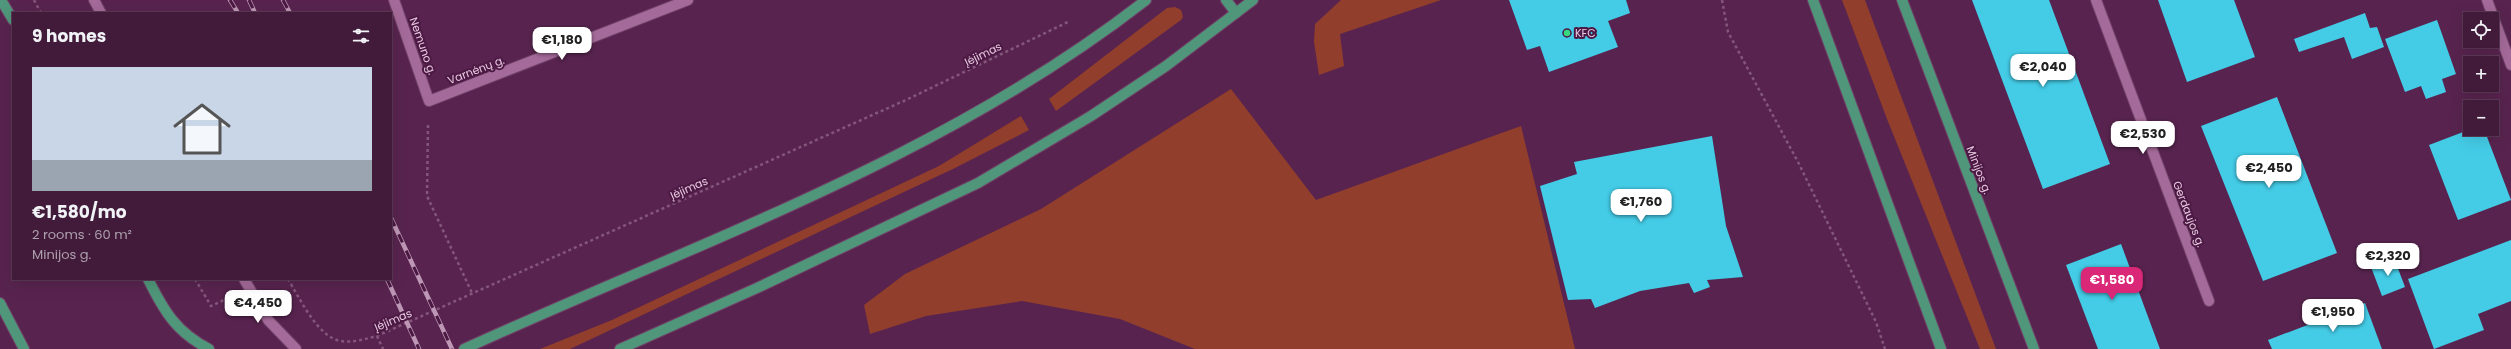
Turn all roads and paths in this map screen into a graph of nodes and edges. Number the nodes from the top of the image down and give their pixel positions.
1 (1, 0) edge
2 (34, 0) edge
3 (94, 0) edge
4 (394, 0) edge
5 (688, 0) edge
6 (1146, 0) edge
7 (1226, 0) edge
8 (1253, 0) edge
9 (1722, 0) edge
10 (1813, 0) edge
11 (1902, 0) edge
12 (2096, 0) edge
13 (2487, 0) edge
14 (40, 12) edge
15 (100, 12) edge
16 (1236, 13) junction
17 (12, 18) edge
18 (1071, 21) dead end
19 (2511, 65) edge
20 (429, 101) junction
21 (148, 280) edge
22 (196, 280) edge
23 (245, 280) edge
24 (289, 280) edge
25 (472, 293) junction
26 (2209, 302) dead end
27 (0, 303) edge
28 (211, 306) dead end
29 (377, 336) junction
30 (24, 349) edge
31 (209, 349) edge
32 (296, 349) edge
33 (383, 349) edge
34 (464, 349) edge
35 (620, 349) edge
36 (1885, 349) edge
37 (1941, 349) edge
38 (2034, 349) edge

1 - 17 main road
2 - 14 path
3 - 15 street
4 - 20 street, Nemuno g.
5 - 20 street, Varnėnų g.
6 - 34 main road
7 - 16 main road
8 - 16 main road
9 - 36 path
10 - 37 main road
11 - 38 main road, Minijos g.
12 - 26 street, Gerdaujos g.
13 - 19 street
16 - 35 main road
18 - 25 path, Įėjimas
20 - 25 path
21 - 31 main road
22 - 28 path
23 - 32 street
24 - 29 path, Įėjimas
25 - 29 path, Įėjimas
27 - 30 main road
29 - 33 path

